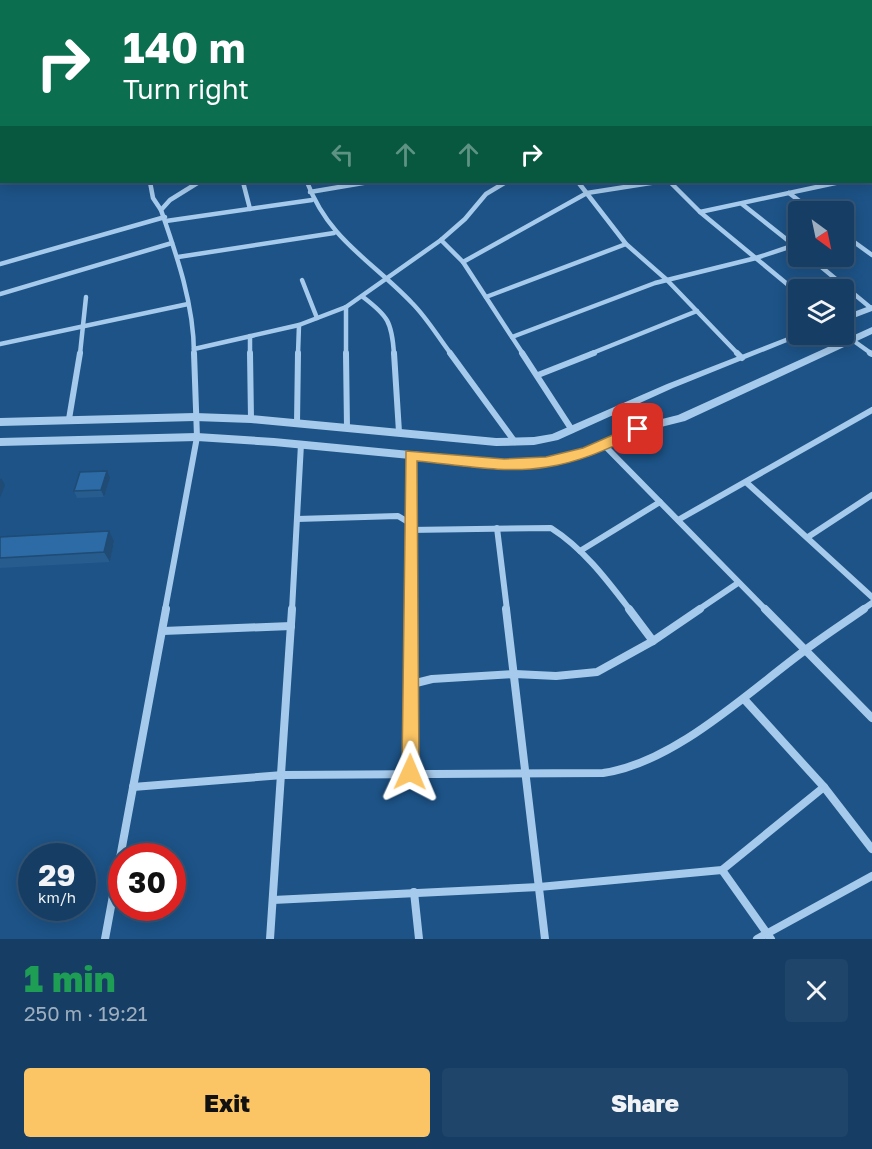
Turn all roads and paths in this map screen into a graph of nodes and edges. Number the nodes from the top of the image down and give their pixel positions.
1 (150, 183) edge
2 (197, 183) edge
3 (243, 183) edge
4 (307, 183) edge
5 (363, 183) edge
6 (504, 183) edge
7 (579, 183) edge
8 (651, 183) edge
9 (671, 183) edge
10 (835, 183) edge
11 (310, 192) junction
12 (587, 193) junction
13 (789, 193) junction
14 (312, 200) junction
15 (800, 201) edge
16 (742, 204) junction
17 (249, 209) junction
18 (161, 210) junction
19 (700, 212) junction
20 (166, 219) junction
21 (334, 233) junction
22 (788, 239) edge
23 (441, 240) junction
24 (854, 242) edge
25 (172, 243) junction
26 (626, 244) junction
27 (788, 249) edge
28 (872, 255) edge
29 (178, 257) junction
30 (756, 258) junction
31 (463, 262) junction
32 (0, 264) edge
33 (822, 267) edge
34 (302, 280) dead end
35 (667, 280) junction
36 (386, 281) junction
37 (788, 285) edge
38 (0, 294) edge
39 (86, 297) dead end
40 (363, 297) junction
41 (486, 297) junction
42 (188, 304) junction
43 (346, 307) junction
44 (872, 308) edge
45 (696, 311) junction
46 (854, 315) edge
47 (317, 318) junction
48 (85, 324) junction
49 (299, 325) junction
50 (872, 330) edge
51 (250, 336) junction
52 (512, 337) junction
53 (854, 338) edge
54 (788, 340) edge
55 (854, 341) edge
56 (0, 344) edge
57 (838, 345) edge
58 (194, 349) junction
59 (872, 354) edge
60 (742, 358) junction
61 (538, 375) junction
62 (871, 412) edge
63 (195, 417) junction
64 (251, 419) junction
65 (69, 420) junction
66 (0, 422) edge
67 (297, 423) junction
68 (347, 428) junction
69 (572, 430) junction
70 (399, 432) junction
71 (197, 437) junction
72 (0, 442) edge
73 (514, 442) junction
74 (302, 444) junction
75 (604, 445) junction
76 (411, 455) junction
77 (747, 483) junction
78 (872, 495) edge
79 (660, 502) junction
80 (297, 519) junction
81 (678, 520) junction
82 (409, 526) junction
83 (497, 528) junction
84 (808, 537) junction
85 (580, 551) junction
86 (738, 583) junction
87 (872, 597) edge
88 (872, 603) edge
89 (291, 626) junction
90 (163, 631) junction
91 (653, 640) junction
92 (804, 651) junction
93 (515, 674) junction
94 (412, 684) junction
95 (744, 699) junction
96 (872, 718) edge
97 (410, 772) junction
98 (524, 772) junction
99 (283, 775) junction
100 (133, 787) junction
101 (824, 788) junction
102 (872, 849) edge
103 (722, 870) junction
104 (872, 876) edge
105 (539, 887) junction
106 (414, 892) junction
107 (273, 900) junction
108 (770, 936) edge
109 (105, 939) edge
110 (270, 939) edge
111 (419, 939) edge
112 (545, 939) edge
113 (757, 939) edge

1 - 18 street
2 - 18 street
3 - 17 street
4 - 11 street
5 - 11 street
6 - 23 street
7 - 12 street
8 - 12 street
9 - 19 street
10 - 13 street
11 - 14 street
12 - 26 street
12 - 31 street
13 - 15 street
13 - 16 street
14 - 17 street
14 - 21 street
16 - 19 street
16 - 22 street
17 - 20 street
18 - 20 street
19 - 30 street
20 - 25 street
20 - 32 street
21 - 29 street
21 - 36 street
23 - 31 street
23 - 36 street
24 - 28 street
25 - 29 street
25 - 38 street
26 - 35 street
26 - 41 street
27 - 30 street
29 - 42 street
30 - 35 street
30 - 37 street
31 - 41 street
33 - 44 street
34 - 47 street
35 - 45 street
35 - 52 street
36 - 40 street
36 - 73 street
39 - 48 street
40 - 43 street
40 - 70 street
41 - 52 street
42 - 48 street
42 - 58 street
43 - 47 street
43 - 68 street
44 - 46 street
45 - 60 street
45 - 61 street
47 - 49 street
48 - 56 street
48 - 65 street
49 - 51 street
49 - 67 street
50 - 53 street
51 - 58 street
51 - 64 street
52 - 61 street
54 - 60 street
55 - 59 street
57 - 75 street
58 - 63 street
60 - 69 street
61 - 69 street
62 - 77 street
63 - 64 street
63 - 65 street
63 - 71 street
64 - 67 street
65 - 66 street
67 - 68 street
68 - 70 street
69 - 73 street
70 - 73 street
71 - 72 street
71 - 74 street
71 - 90 street
74 - 76 street
74 - 80 street
75 - 76 street
75 - 79 street
76 - 82 street
77 - 81 street
77 - 84 street
78 - 84 street
79 - 81 street
79 - 85 street
80 - 82 street
80 - 89 street
81 - 86 street
82 - 83 street
82 - 94 street
83 - 85 street
83 - 93 street
84 - 87 street
85 - 91 street
86 - 91 street
86 - 92 street
88 - 92 street
89 - 90 street
89 - 99 street
90 - 100 street
91 - 93 street
92 - 95 street
92 - 96 street
93 - 94 street
93 - 98 street
94 - 97 street
95 - 98 street
95 - 101 street
97 - 98 street
97 - 99 street
98 - 105 street
99 - 100 street
99 - 107 street
100 - 109 street
101 - 102 street
101 - 103 street
103 - 105 street
103 - 108 street
104 - 108 street
105 - 106 street
105 - 112 street
106 - 107 street
106 - 111 street
107 - 110 street
108 - 113 street

